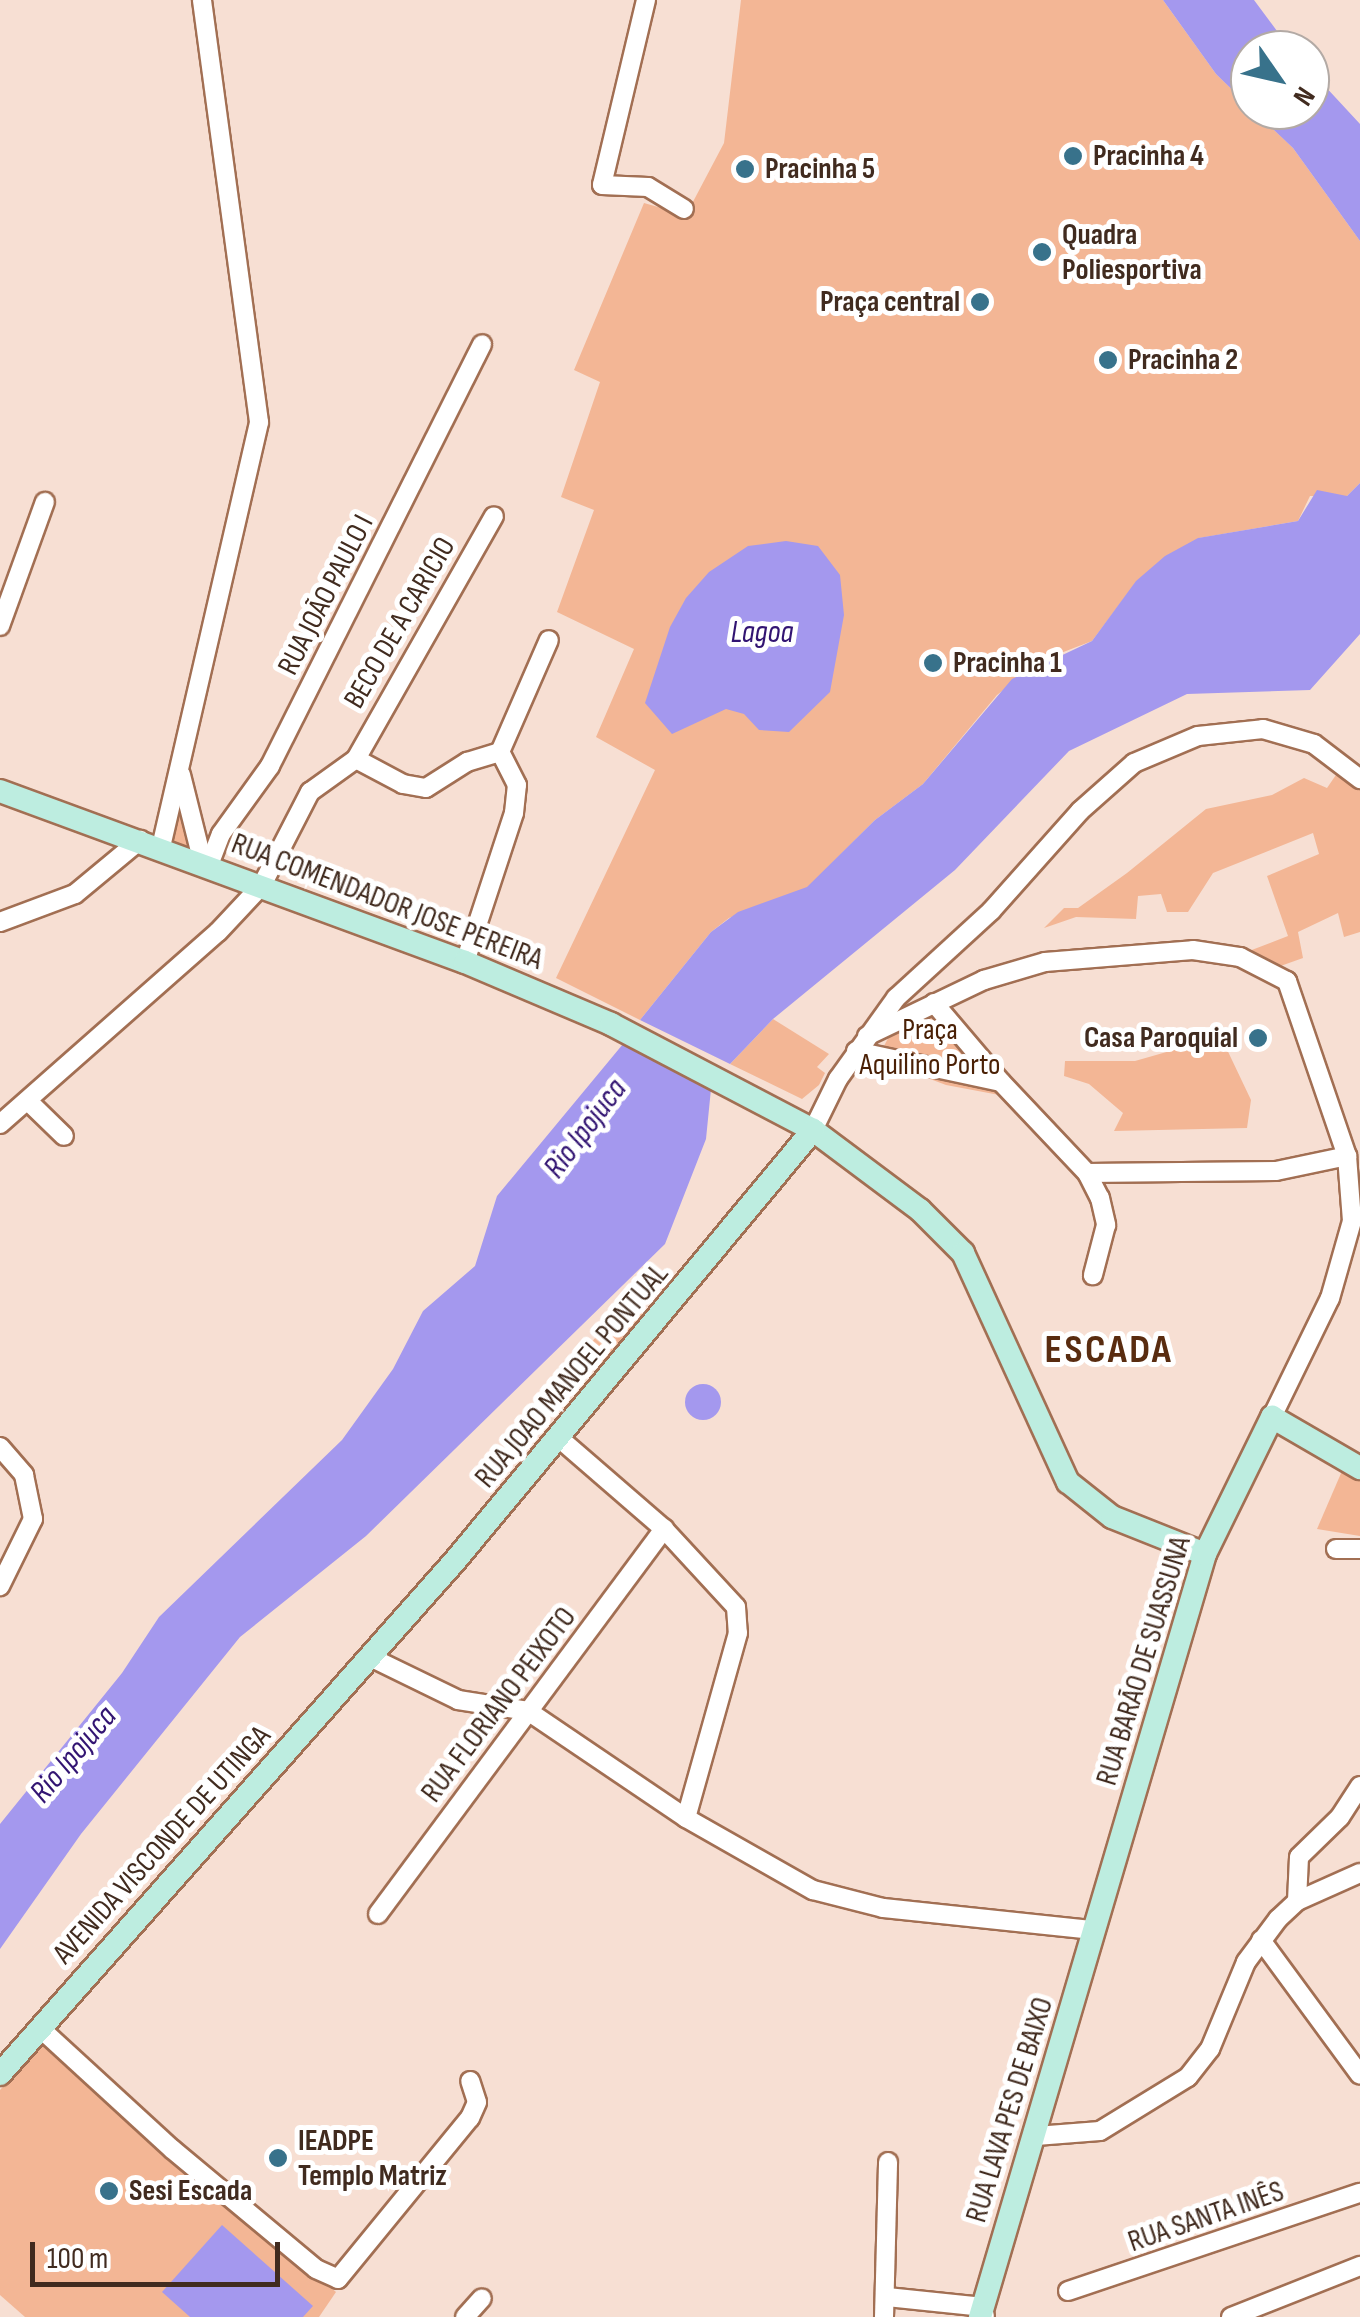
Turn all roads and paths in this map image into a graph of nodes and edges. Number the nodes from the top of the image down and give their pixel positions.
1 (202, 0) edge
2 (646, 0) edge
3 (684, 209) dead end
4 (482, 344) dead end
5 (46, 502) dead end
6 (494, 516) dead end
7 (0, 626) edge
8 (548, 640) dead end
9 (500, 752) junction
10 (356, 758) junction
11 (181, 774) junction
12 (1360, 779) edge
13 (0, 791) edge
14 (150, 844) junction
15 (206, 864) junction
16 (262, 885) junction
17 (0, 922) edge
18 (466, 962) junction
19 (934, 1003) junction
20 (862, 1044) junction
21 (1001, 1082) junction
22 (28, 1101) junction
23 (0, 1124) edge
24 (813, 1130) junction
25 (64, 1136) dead end
26 (1347, 1156) junction
27 (1087, 1172) junction
28 (1093, 1275) dead end
29 (1272, 1418) junction
30 (559, 1438) junction
31 (0, 1447) edge
32 (1360, 1468) edge
33 (664, 1529) junction
34 (1336, 1549) dead end
35 (1360, 1549) edge
36 (1205, 1554) junction
37 (0, 1586) edge
38 (370, 1656) junction
39 (528, 1711) junction
40 (1360, 1786) edge
41 (686, 1818) junction
42 (1360, 1874) edge
43 (1296, 1901) junction
44 (378, 1914) dead end
45 (1094, 1930) junction
46 (1261, 1940) junction
47 (40, 2028) junction
48 (0, 2074) edge
49 (1360, 2074) edge
50 (470, 2081) dead end
51 (1036, 2136) junction
52 (888, 2162) dead end
53 (1360, 2193) edge
54 (1360, 2266) edge
55 (1068, 2291) dead end
56 (887, 2297) junction
57 (482, 2298) dead end
58 (983, 2314) edge
59 (466, 2317) edge
60 (884, 2317) edge
61 (1231, 2317) edge

1 - 11 street
2 - 3 street
4 - 15 street, RUA JOÃO PAULO I
5 - 7 street
6 - 10 street, BECO DE A CARICIO
8 - 9 street
9 - 10 street
9 - 18 street
10 - 16 street
11 - 14 street
11 - 15 street
12 - 20 street
13 - 14 street, RUA COMENDADOR JOSE PEREIRA
14 - 15 street, RUA COMENDADOR JOSE PEREIRA
14 - 17 street
15 - 16 street, RUA COMENDADOR JOSE PEREIRA
16 - 18 street, RUA COMENDADOR JOSE PEREIRA
16 - 22 street
18 - 24 street, RUA COMENDADOR JOSE PEREIRA
19 - 20 street
19 - 21 street
19 - 26 street
20 - 21 street
20 - 24 street
21 - 27 street
22 - 23 street
22 - 25 street
24 - 30 street, RUA JOAO MANOEL PONTUAL
24 - 36 street, RUA COMENDADOR JOSE PEREIRA
26 - 27 street
26 - 29 street
27 - 28 street
29 - 32 street
29 - 36 street, RUA BARÃO DE SUASSUNA
30 - 33 street
30 - 38 street, RUA JOAO MANOEL PONTUAL
31 - 37 street
33 - 39 street, RUA FLORIANO PEIXOTO
33 - 41 street
34 - 35 street
36 - 45 street, RUA BARÃO DE SUASSUNA
38 - 39 street
38 - 47 street, AVENIDA VISCONDE DE UTINGA
39 - 41 street
39 - 44 street, RUA FLORIANO PEIXOTO
40 - 43 street
41 - 45 street
42 - 43 street
43 - 46 street
45 - 51 street, RUA LAVA PES DE BAIXO
46 - 49 street
46 - 51 street
47 - 48 street, AVENIDA VISCONDE DE UTINGA
47 - 50 street
51 - 58 street, RUA LAVA PES DE BAIXO
52 - 56 street
53 - 55 street, RUA SANTA INÊS
54 - 61 street
56 - 58 street
56 - 60 street
57 - 59 street

